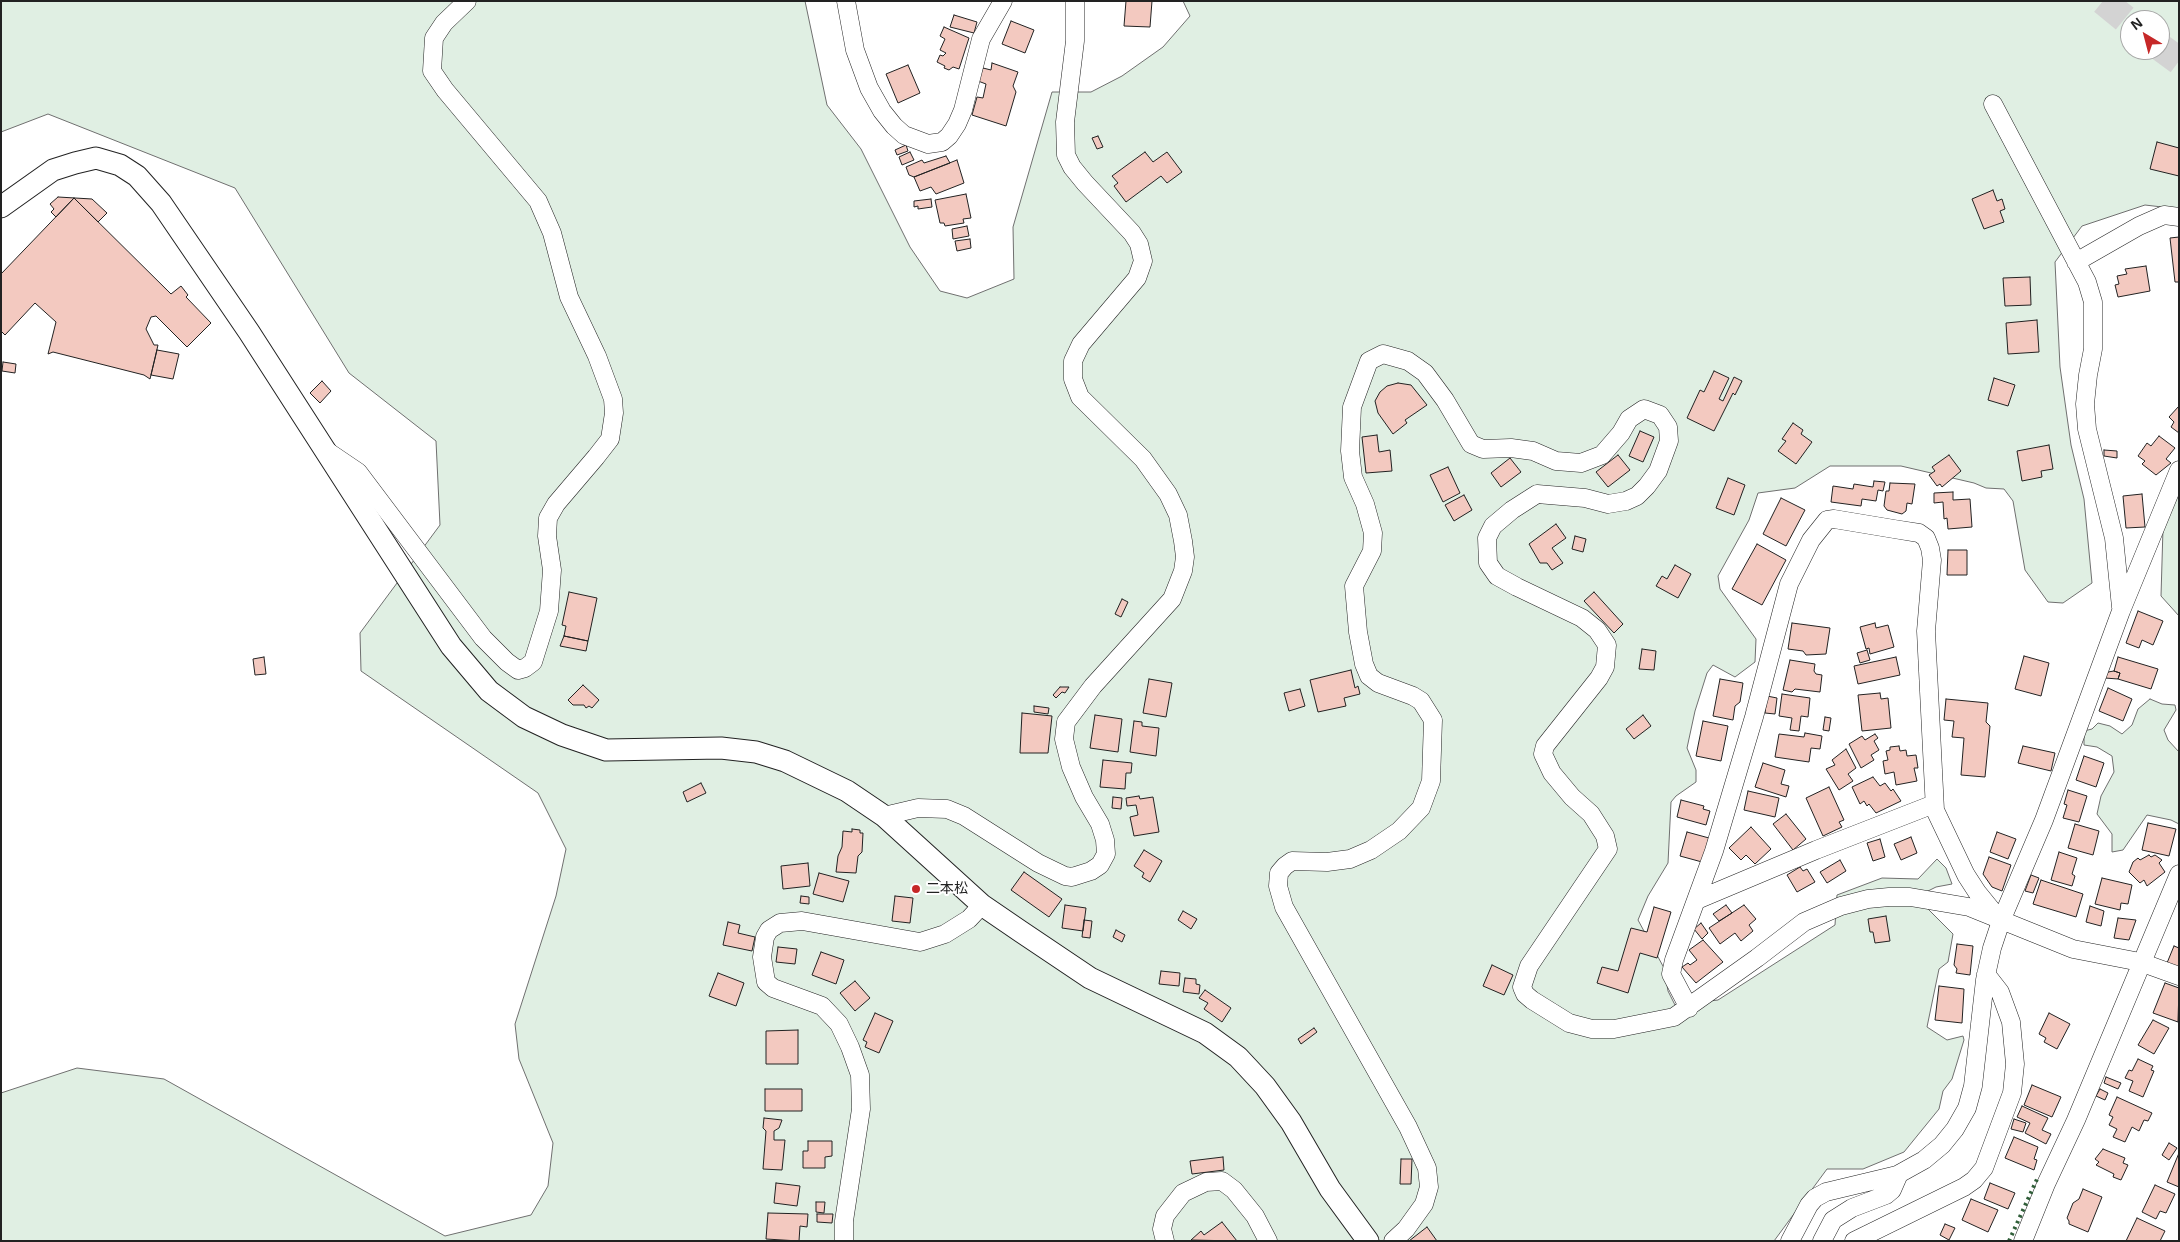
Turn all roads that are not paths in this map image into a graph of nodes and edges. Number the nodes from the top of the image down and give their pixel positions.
1 (467, 1) edge
2 (846, 1) edge
3 (1003, 1) edge
4 (1075, 1) edge
5 (1993, 104) dead end
6 (1, 207) edge
7 (2179, 216) edge
8 (2076, 262) junction
9 (325, 449) junction
10 (2179, 470) edge
11 (2122, 610) junction
12 (1934, 804) junction
13 (884, 816) junction
14 (2179, 874) edge
15 (1697, 900) junction
16 (982, 904) junction
17 (2001, 921) junction
18 (2140, 962) junction
19 (1986, 974) junction
20 (2179, 976) edge
21 (1689, 1008) junction
22 (1899, 1174) junction
23 (844, 1241) edge
24 (1165, 1241) edge
25 (1268, 1241) edge
26 (1368, 1241) edge
27 (1393, 1241) edge
28 (1790, 1241) edge
29 (1822, 1241) edge
30 (1854, 1241) edge
31 (2023, 1241) edge

1 - 9 street
2 - 3 street
4 - 13 street
5 - 8 street
6 - 9 street
7 - 8 street
8 - 11 street
9 - 13 street
10 - 11 street
11 - 17 street
12 - 15 street
12 - 15 street
12 - 17 street
13 - 16 street
14 - 18 street
15 - 21 street
16 - 23 street
16 - 26 street
17 - 18 street
17 - 19 street
17 - 21 street
18 - 20 street
18 - 31 street
19 - 22 street
19 - 30 street
21 - 27 street
22 - 28 street
22 - 29 street
24 - 25 street

